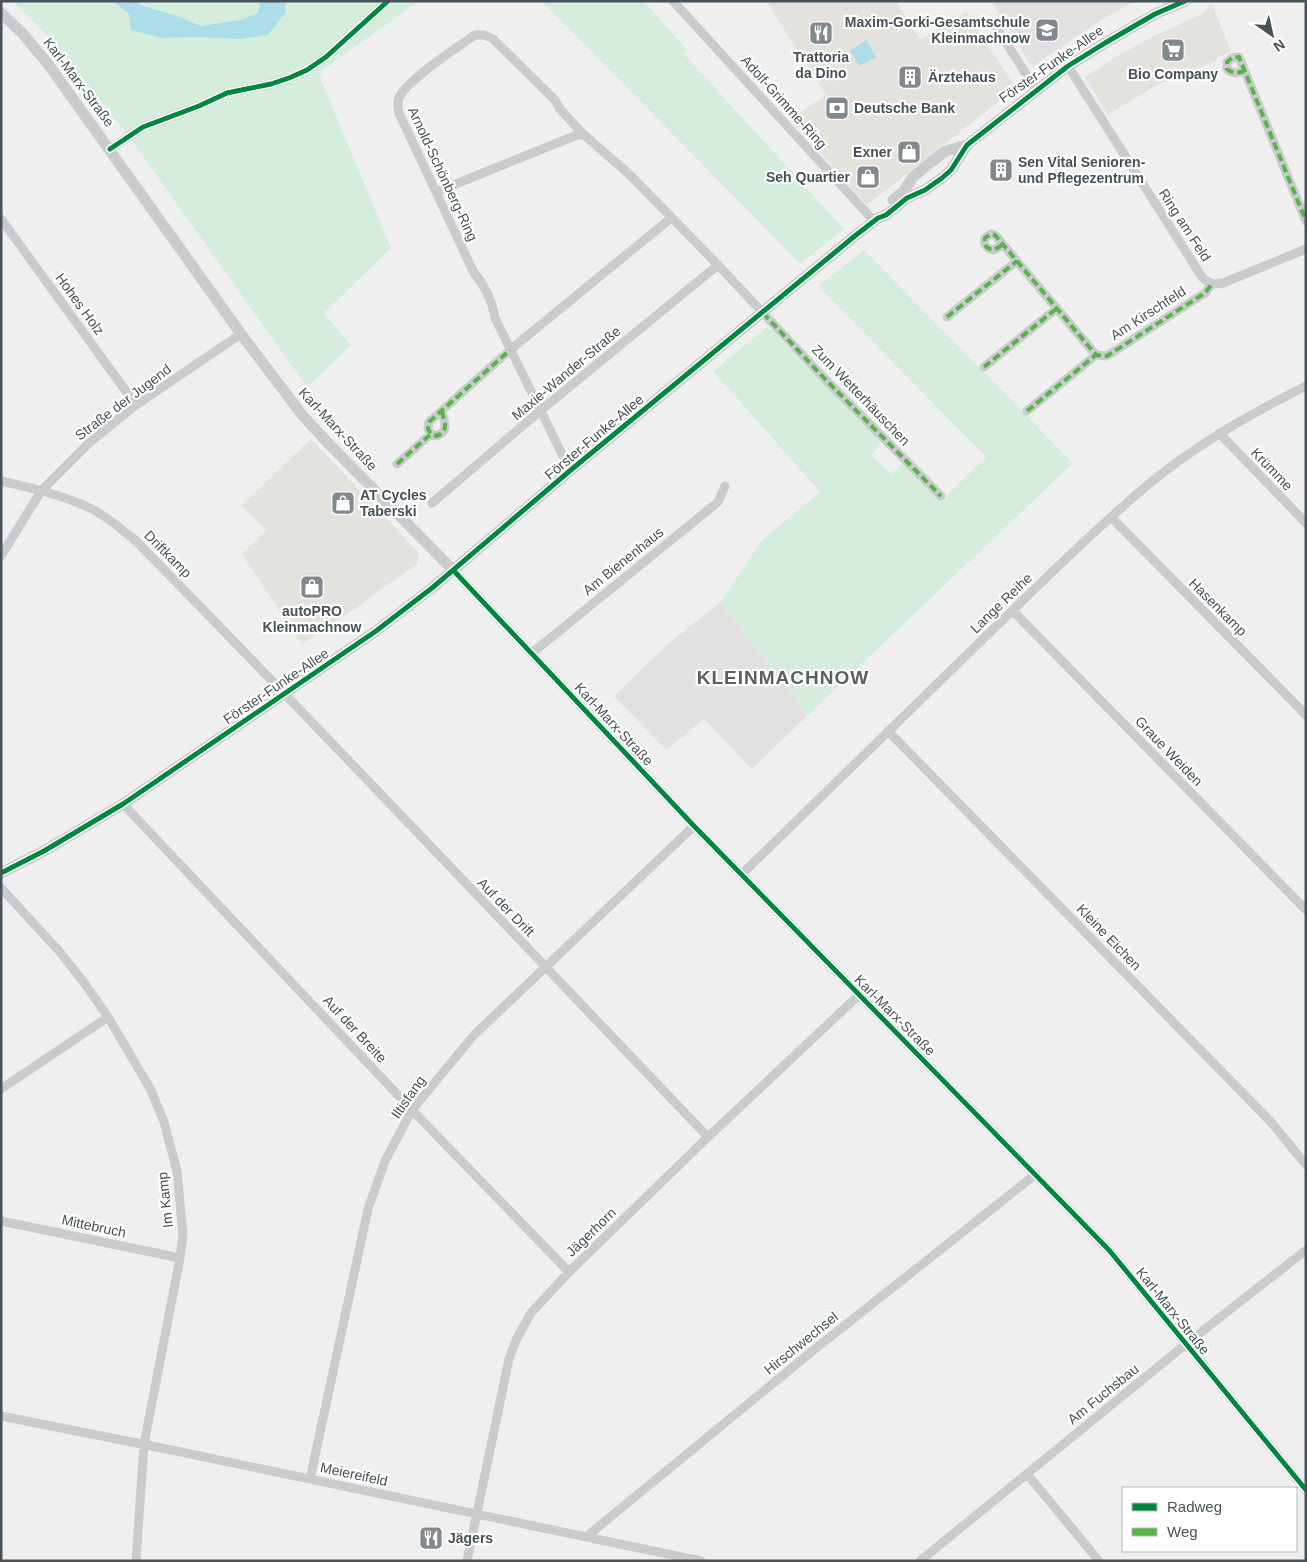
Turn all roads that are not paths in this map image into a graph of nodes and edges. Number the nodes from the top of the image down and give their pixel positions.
1 (388, 1) edge
2 (674, 1) edge
3 (1185, 1) edge
4 (1, 13) edge
5 (997, 28) dead end
6 (1068, 66) junction
7 (1245, 71) junction
8 (1036, 90) junction
9 (582, 133) junction
10 (967, 145) junction
11 (110, 149) junction
12 (436, 192) junction
13 (671, 218) junction
14 (1, 219) edge
15 (876, 219) junction
16 (1306, 221) edge
17 (1002, 245) dead end
18 (1306, 249) edge
19 (1016, 261) junction
20 (718, 265) junction
21 (1212, 284) junction
22 (1056, 309) junction
23 (762, 313) junction
24 (947, 317) dead end
25 (242, 334) junction
26 (510, 350) junction
27 (1096, 355) junction
28 (984, 367) dead end
29 (1306, 386) edge
30 (136, 406) junction
31 (442, 411) junction
32 (540, 411) junction
33 (1027, 411) dead end
34 (1219, 433) junction
35 (431, 434) junction
36 (397, 464) dead end
37 (572, 469) junction
38 (1, 481) edge
39 (725, 486) dead end
40 (41, 491) junction
41 (941, 496) dead end
42 (432, 503) dead end
43 (1110, 517) junction
44 (1306, 523) edge
45 (1, 556) edge
46 (453, 570) junction
47 (1013, 611) junction
48 (532, 653) junction
49 (285, 694) junction
50 (1306, 715) edge
51 (888, 731) junction
52 (123, 804) junction
53 (694, 826) junction
54 (1, 873) edge
55 (742, 874) junction
56 (1, 888) edge
57 (1306, 910) edge
58 (545, 968) junction
59 (859, 996) junction
60 (108, 1017) junction
61 (1, 1089) edge
62 (412, 1110) junction
63 (708, 1137) junction
64 (1306, 1165) edge
65 (1036, 1174) junction
66 (1, 1221) edge
67 (1306, 1250) edge
68 (180, 1258) junction
69 (569, 1272) junction
70 (1186, 1344) junction
71 (1, 1416) edge
72 (144, 1444) junction
73 (1027, 1474) junction
74 (310, 1479) junction
75 (1306, 1490) edge
76 (478, 1513) junction
77 (586, 1537) junction
78 (136, 1561) edge
79 (467, 1561) edge
80 (701, 1561) edge
81 (920, 1561) edge
82 (1099, 1561) edge

1 - 11 street
2 - 15 street, Adolf-Grimme-Ring
3 - 6 street, Förster-Funke-Allee
4 - 11 street, Karl-Marx-Straße
5 - 8 street
6 - 8 street, Förster-Funke-Allee
6 - 21 street, Ring am Feld
7 - 7 street
7 - 16 street
8 - 10 street, Förster-Funke-Allee
9 - 12 street
9 - 12 street, Arnold-Schönberg-Ring
9 - 13 street, Arnold-Schönberg-Ring
10 - 15 street, Förster-Funke-Allee
10 - 15 street, Förster-Funke-Allee
11 - 25 street, Karl-Marx-Straße
12 - 26 street, Arnold-Schönberg-Ring
13 - 20 street, Arnold-Schönberg-Ring
13 - 26 street
14 - 30 street, Hohes Holz
15 - 23 street, Förster-Funke-Allee
17 - 19 street
18 - 21 street
19 - 22 street
19 - 24 street
20 - 23 street, Arnold-Schönberg-Ring
20 - 32 street, Maxie-Wander-Straße
21 - 27 street, Am Kirschfeld
22 - 27 street
22 - 28 street
23 - 37 street, Förster-Funke-Allee
23 - 41 street, Zum Wetterhäuschen
25 - 30 street, Straße der Jugend
25 - 46 street, Karl-Marx-Straße
26 - 31 street
26 - 32 street, Arnold-Schönberg-Ring
27 - 33 street, Am Kirschfeld
29 - 34 street, Lange Reihe
30 - 40 street, Straße der Jugend
31 - 35 street
31 - 35 street
32 - 37 street, Arnold-Schönberg-Ring
32 - 42 street, Maxie-Wander-Straße
34 - 43 street, Lange Reihe
34 - 44 street, Krümme
35 - 36 street
37 - 46 street, Förster-Funke-Allee
38 - 40 street, Driftkamp
39 - 48 street, Am Bienenhaus
40 - 45 street, Straße der Jugend
40 - 49 street, Driftkamp
43 - 47 street, Lange Reihe
43 - 50 street, Hasenkamp
46 - 48 street, Karl-Marx-Straße
46 - 49 street, Förster-Funke-Allee
47 - 51 street, Lange Reihe
47 - 57 street, Graue Weiden
48 - 53 street, Karl-Marx-Straße
49 - 52 street, Förster-Funke-Allee
49 - 58 street, Auf der Drift
51 - 55 street, Lange Reihe
51 - 64 street, Kleine Eichen
52 - 54 street, Förster-Funke-Allee
52 - 62 street, Auf der Breite
53 - 55 street, Karl-Marx-Straße
53 - 58 street, Iltisfang
55 - 59 street, Karl-Marx-Straße
56 - 60 street, Im Kamp
58 - 62 street, Iltisfang
58 - 63 street, Auf der Drift
59 - 63 street, Jägerhorn
59 - 65 street, Karl-Marx-Straße
60 - 61 street
60 - 68 street, Im Kamp
62 - 69 street, Auf der Breite
62 - 74 street, Iltisfang
63 - 69 street, Jägerhorn
65 - 70 street, Karl-Marx-Straße
65 - 77 street, Hirschwechsel
66 - 68 street, Mittebruch
67 - 70 street, Am Fuchsbau
68 - 72 street, Im Kamp
69 - 76 street, Jägerhorn
70 - 73 street, Am Fuchsbau
70 - 75 street, Karl-Marx-Straße
71 - 72 street, Meiereifeld
72 - 74 street, Meiereifeld
72 - 78 street, Im Kamp
73 - 81 street, Am Fuchsbau
73 - 82 street
74 - 76 street, Meiereifeld
76 - 77 street, Meiereifeld
76 - 79 street, Jägerhorn
77 - 80 street, Meiereifeld

